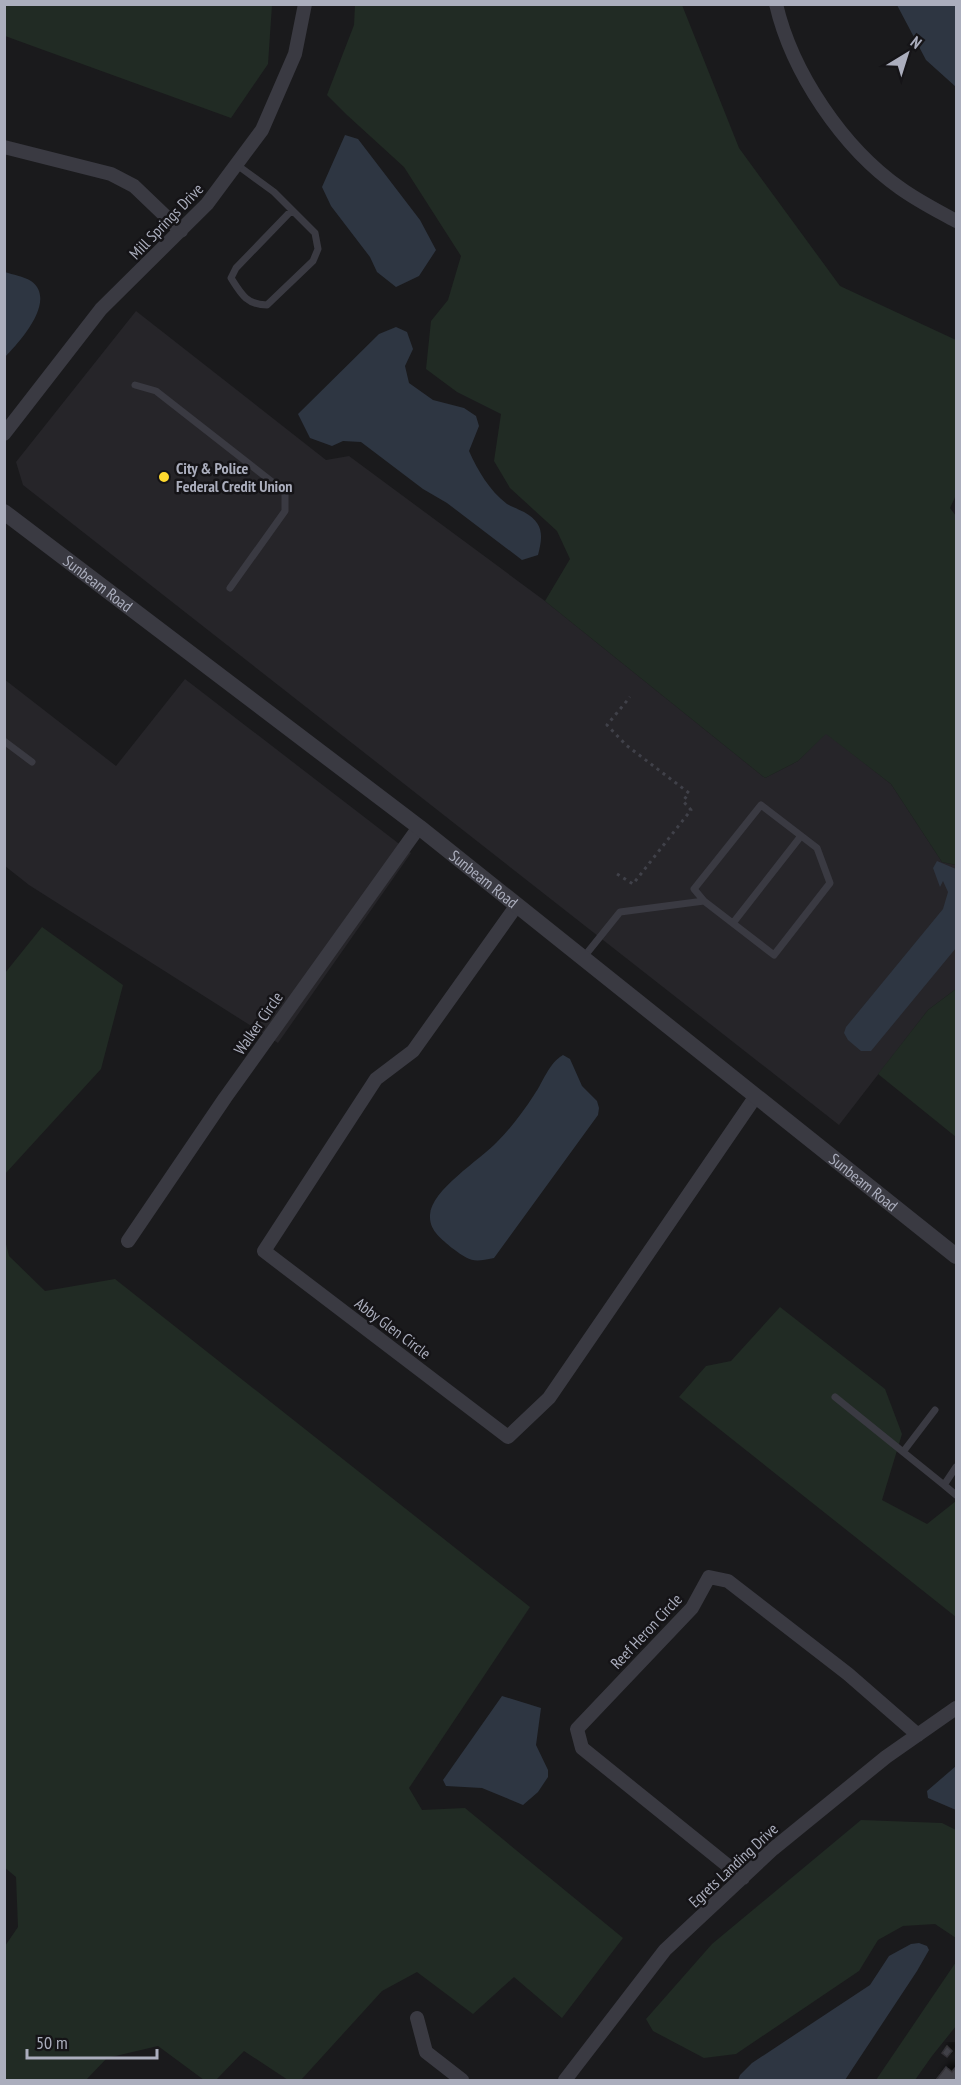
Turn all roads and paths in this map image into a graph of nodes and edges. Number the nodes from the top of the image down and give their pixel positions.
1 (304, 4) edge
2 (776, 4) edge
3 (4, 147) edge
4 (237, 165) junction
5 (292, 210) junction
6 (957, 220) edge
7 (181, 231) junction
8 (135, 385) dead end
9 (4, 434) edge
10 (4, 512) edge
11 (230, 588) dead end
12 (630, 697) dead end
13 (4, 741) edge
14 (32, 762) dead end
15 (419, 827) junction
16 (801, 836) junction
17 (616, 874) dead end
18 (704, 901) junction
19 (517, 905) junction
20 (733, 923) junction
21 (583, 958) junction
22 (756, 1096) junction
23 (128, 1241) dead end
24 (957, 1257) edge
25 (835, 1397) dead end
26 (935, 1410) dead end
27 (903, 1452) junction
28 (957, 1467) edge
29 (945, 1485) junction
30 (957, 1495) edge
31 (957, 1708) edge
32 (918, 1735) junction
33 (743, 1878) junction
34 (417, 2018) dead end
35 (462, 2080) edge
36 (565, 2080) edge

1 - 4 street, Mill Springs Drive
2 - 6 street
3 - 7 street
4 - 5 lane
4 - 7 street, Mill Springs Drive
5 - 5 lane
7 - 9 street, Mill Springs Drive
8 - 11 lane
10 - 15 street, Sunbeam Road
12 - 17 path
13 - 14 lane
15 - 19 street, Sunbeam Road
15 - 23 street, Walker Circle
16 - 18 lane
16 - 20 lane
16 - 20 lane
18 - 20 lane
18 - 21 lane
19 - 21 street, Sunbeam Road
19 - 22 street, Abby Glen Circle
21 - 22 street, Sunbeam Road
22 - 24 street, Sunbeam Road
25 - 27 lane
26 - 27 lane
27 - 29 lane
28 - 29 lane
29 - 30 lane
31 - 32 street, Egrets Landing Drive
32 - 33 street, Egrets Landing Drive
32 - 33 street, Reef Heron Circle
33 - 36 street, Egrets Landing Drive
34 - 35 street

